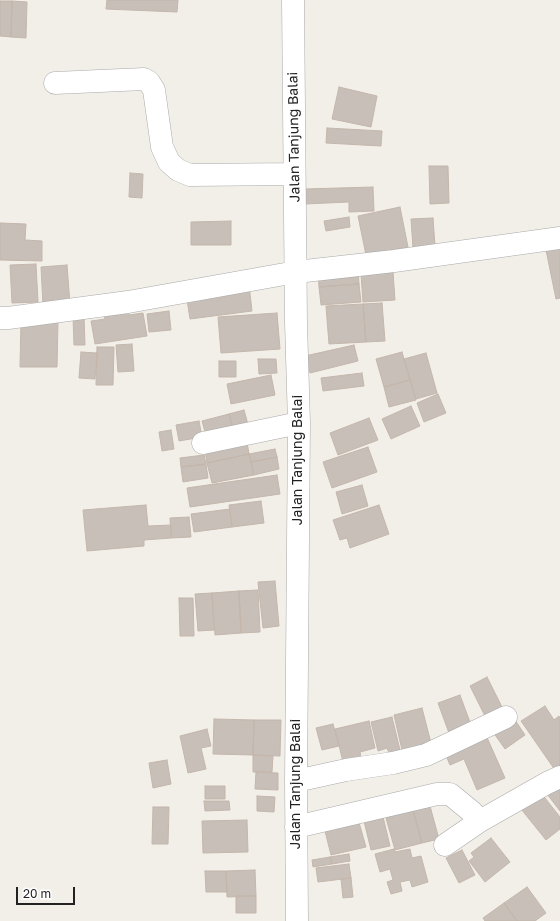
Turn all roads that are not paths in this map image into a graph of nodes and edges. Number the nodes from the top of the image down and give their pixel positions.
1 (293, 0) edge
2 (55, 83) dead end
3 (294, 174) junction
4 (560, 238) edge
5 (296, 272) junction
6 (0, 318) edge
7 (299, 423) junction
8 (203, 443) dead end
9 (506, 717) dead end
10 (560, 777) edge
11 (296, 780) junction
12 (480, 822) junction
13 (296, 827) junction
14 (445, 846) dead end
15 (297, 921) edge

1 - 3 street, Jalan Tanjung Balai
2 - 3 street
3 - 5 street, Jalan Tanjung Balai
4 - 5 street
5 - 6 street
5 - 7 street, Jalan Tanjung Balai
7 - 8 street
7 - 11 street, Jalan Tanjung Balai
9 - 11 street
10 - 12 street
11 - 13 street, Jalan Tanjung Balai
12 - 13 street
12 - 14 street
13 - 15 street, Jalan Tanjung Balai

